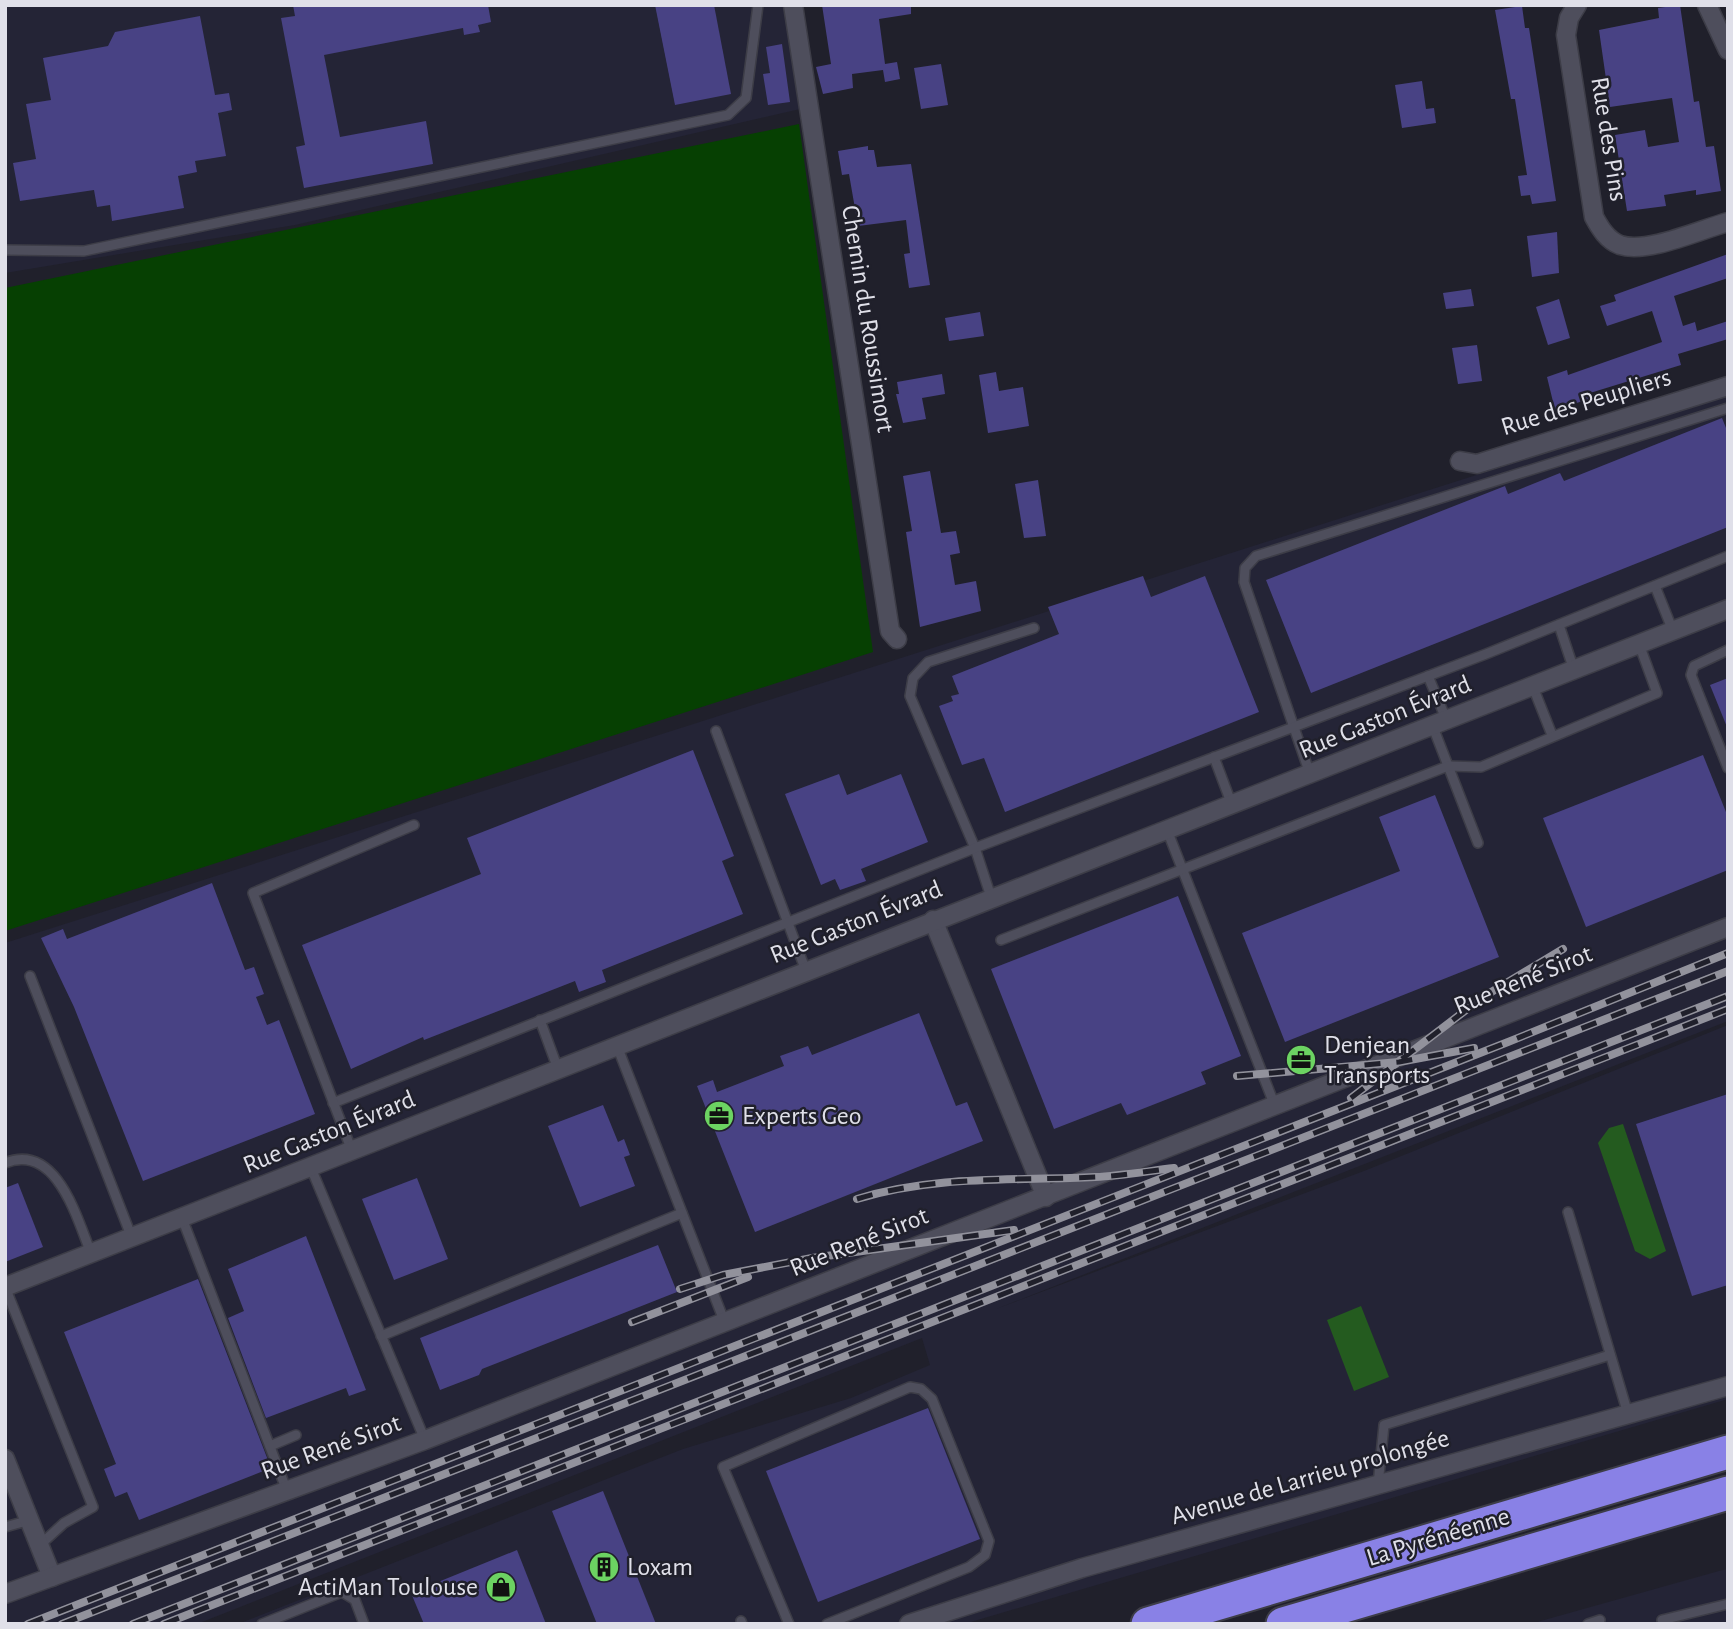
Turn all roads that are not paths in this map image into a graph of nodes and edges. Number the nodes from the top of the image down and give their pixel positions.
1 (758, 5) edge
2 (793, 5) edge
3 (1577, 5) edge
4 (1707, 5) edge
5 (1728, 50) edge
6 (1728, 222) edge
7 (5, 250) edge
8 (1728, 386) edge
9 (1728, 408) edge
10 (1460, 461) dead end
11 (1728, 556) edge
12 (1655, 586) junction
13 (1728, 609) edge
14 (1559, 625) junction
15 (1034, 628) dead end
16 (1673, 631) junction
17 (897, 639) dead end
18 (1639, 644) junction
19 (1728, 650) edge
20 (1574, 670) junction
21 (1428, 676) junction
22 (1533, 687) junction
23 (1440, 724) junction
24 (1295, 727) junction
25 (716, 731) dead end
26 (1552, 735) junction
27 (1214, 757) junction
28 (1448, 766) junction
29 (1728, 768) edge
30 (1310, 776) junction
31 (1233, 805) junction
32 (414, 825) dead end
33 (1167, 830) junction
34 (1478, 843) dead end
35 (975, 848) junction
36 (1183, 869) junction
37 (991, 897) junction
38 (933, 920) junction
39 (788, 924) junction
40 (1728, 927) edge
41 (1001, 940) dead end
42 (806, 971) junction
43 (30, 976) dead end
44 (540, 1020) junction
45 (617, 1046) junction
46 (558, 1069) junction
47 (333, 1102) junction
48 (1275, 1106) junction
49 (352, 1151) junction
50 (5, 1163) edge
51 (312, 1168) junction
52 (1046, 1196) junction
53 (1568, 1212) dead end
54 (682, 1213) junction
55 (182, 1218) junction
56 (132, 1238) junction
57 (91, 1254) junction
58 (5, 1287) edge
59 (725, 1323) junction
60 (381, 1336) junction
61 (1611, 1355) junction
62 (1728, 1386) edge
63 (1628, 1414) junction
64 (296, 1435) dead end
65 (425, 1440) junction
66 (270, 1446) junction
67 (1728, 1452) edge
68 (5, 1459) edge
69 (1378, 1485) junction
70 (288, 1491) junction
71 (1728, 1493) edge
72 (30, 1520) junction
73 (5, 1527) edge
74 (39, 1545) junction
75 (52, 1577) junction
76 (5, 1594) edge
77 (1728, 1604) edge
78 (1600, 1620) dead end
79 (1661, 1620) dead end
80 (261, 1624) edge
81 (364, 1624) edge
82 (789, 1624) edge
83 (827, 1624) edge
84 (909, 1624) edge
85 (1148, 1624) edge
86 (1283, 1624) edge
87 (1588, 1624) edge

1 - 7 lane
2 - 17 street, Chemin du Roussimort
3 - 6 street, Rue des Pins
4 - 5 street
8 - 10 street, Rue des Peupliers
9 - 24 lane
11 - 12 lane
12 - 14 lane
12 - 16 lane
13 - 16 street, Rue Gaston Évrard
14 - 20 lane
14 - 21 lane
15 - 35 lane
16 - 18 street, Rue Gaston Évrard
18 - 20 street, Rue Gaston Évrard
18 - 26 lane
19 - 29 lane
20 - 22 street, Rue Gaston Évrard
21 - 23 lane
21 - 24 lane
22 - 23 street, Rue Gaston Évrard
22 - 26 lane
23 - 28 lane
23 - 30 street, Rue Gaston Évrard
24 - 27 lane
24 - 30 lane
25 - 39 lane
26 - 28 lane
27 - 31 lane
27 - 35 lane
28 - 34 lane
28 - 36 lane
30 - 31 street, Rue Gaston Évrard
31 - 33 street, Rue Gaston Évrard
32 - 47 lane
33 - 36 lane
33 - 37 street, Rue Gaston Évrard
35 - 37 lane
35 - 39 lane
36 - 41 lane
36 - 48 lane
37 - 38 street, Rue Gaston Évrard
38 - 42 street, Rue Gaston Évrard
38 - 52 street
39 - 42 lane
39 - 44 lane
40 - 48 street, Rue René Sirot
42 - 45 street, Rue Gaston Évrard
43 - 56 lane
44 - 46 lane
44 - 47 lane
45 - 46 street, Rue Gaston Évrard
45 - 54 lane
46 - 49 street, Rue Gaston Évrard
47 - 49 lane
48 - 52 street, Rue René Sirot
49 - 51 street, Rue Gaston Évrard
50 - 57 lane
51 - 55 street, Rue Gaston Évrard
51 - 60 lane
52 - 59 street, Rue René Sirot
53 - 61 lane
54 - 59 lane
54 - 60 lane
55 - 56 street, Rue Gaston Évrard
55 - 66 lane
56 - 57 street, Rue Gaston Évrard
57 - 58 street, Rue Gaston Évrard
58 - 74 lane
59 - 65 street, Rue René Sirot
60 - 65 lane
61 - 63 lane
61 - 69 lane
62 - 63 street, Avenue de Larrieu prolongée
63 - 69 street, Avenue de Larrieu prolongée
64 - 66 lane
65 - 70 street, Rue René Sirot
66 - 70 lane
67 - 85 highway, La Pyrénéenne
68 - 72 street
69 - 84 street, Avenue de Larrieu prolongée
70 - 75 street, Rue René Sirot
71 - 86 highway, La Pyrénéenne
72 - 73 lane
72 - 74 street
74 - 75 street
75 - 76 street, Rue René Sirot
77 - 79 lane
78 - 87 lane
80 - 81 lane
82 - 83 lane

